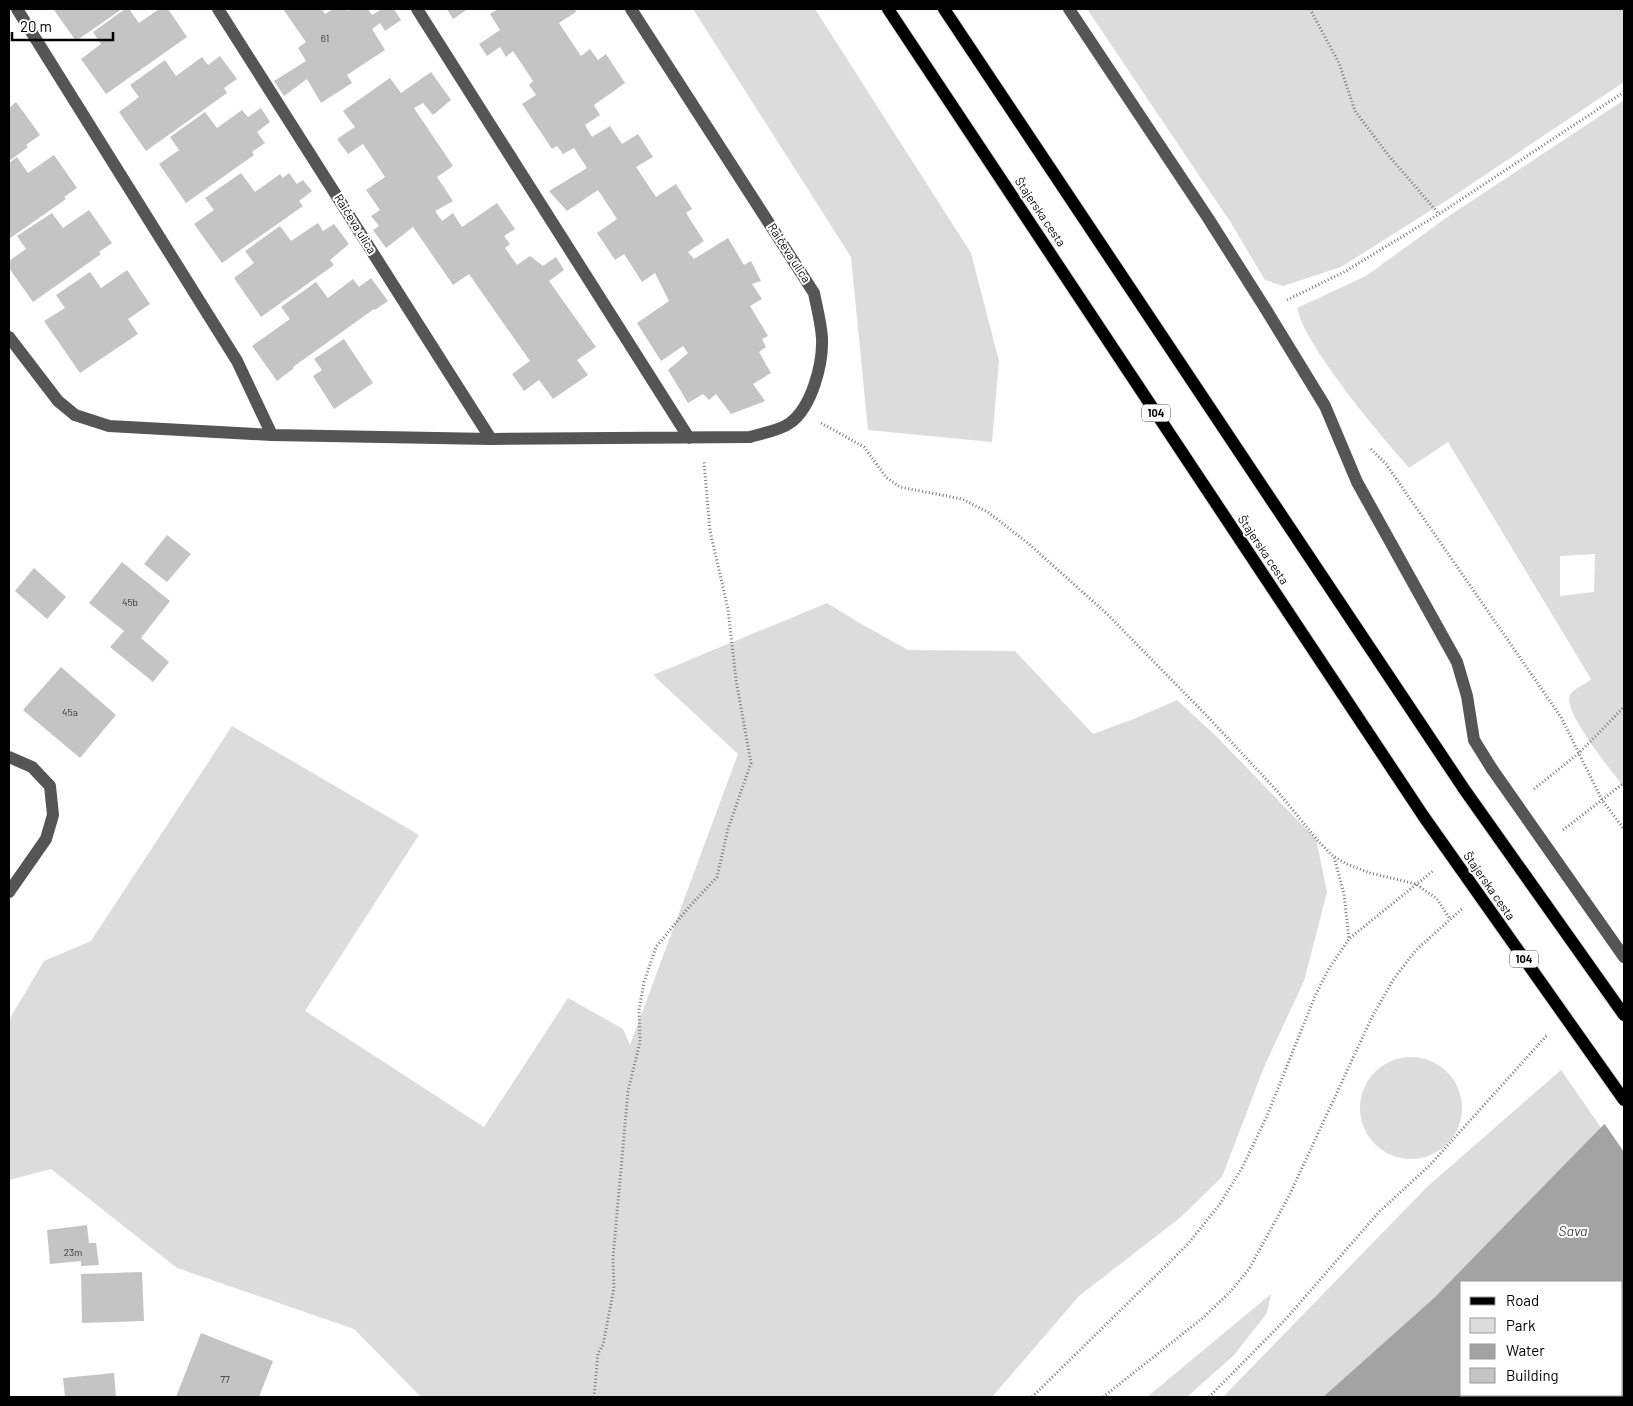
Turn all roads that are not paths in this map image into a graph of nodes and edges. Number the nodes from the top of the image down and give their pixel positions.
1 (17, 9) edge
2 (218, 9) edge
3 (417, 9) edge
4 (631, 9) edge
5 (888, 9) edge
6 (944, 9) edge
7 (1070, 9) edge
8 (9, 337) edge
9 (272, 435) junction
10 (689, 438) junction
11 (491, 439) junction
12 (9, 757) edge
13 (9, 892) edge
14 (1624, 957) edge
15 (1624, 1015) edge
16 (1624, 1100) edge

1 - 9 street
2 - 11 street, Raičeva ulica
3 - 10 street
4 - 10 street, Raičeva ulica
5 - 16 main road, Štajerska cesta / 104, bridge
6 - 15 main road, bridge
7 - 14 street, bridge
8 - 9 street, Raičeva ulica
9 - 11 street, Raičeva ulica
10 - 11 street, Raičeva ulica
12 - 13 street

